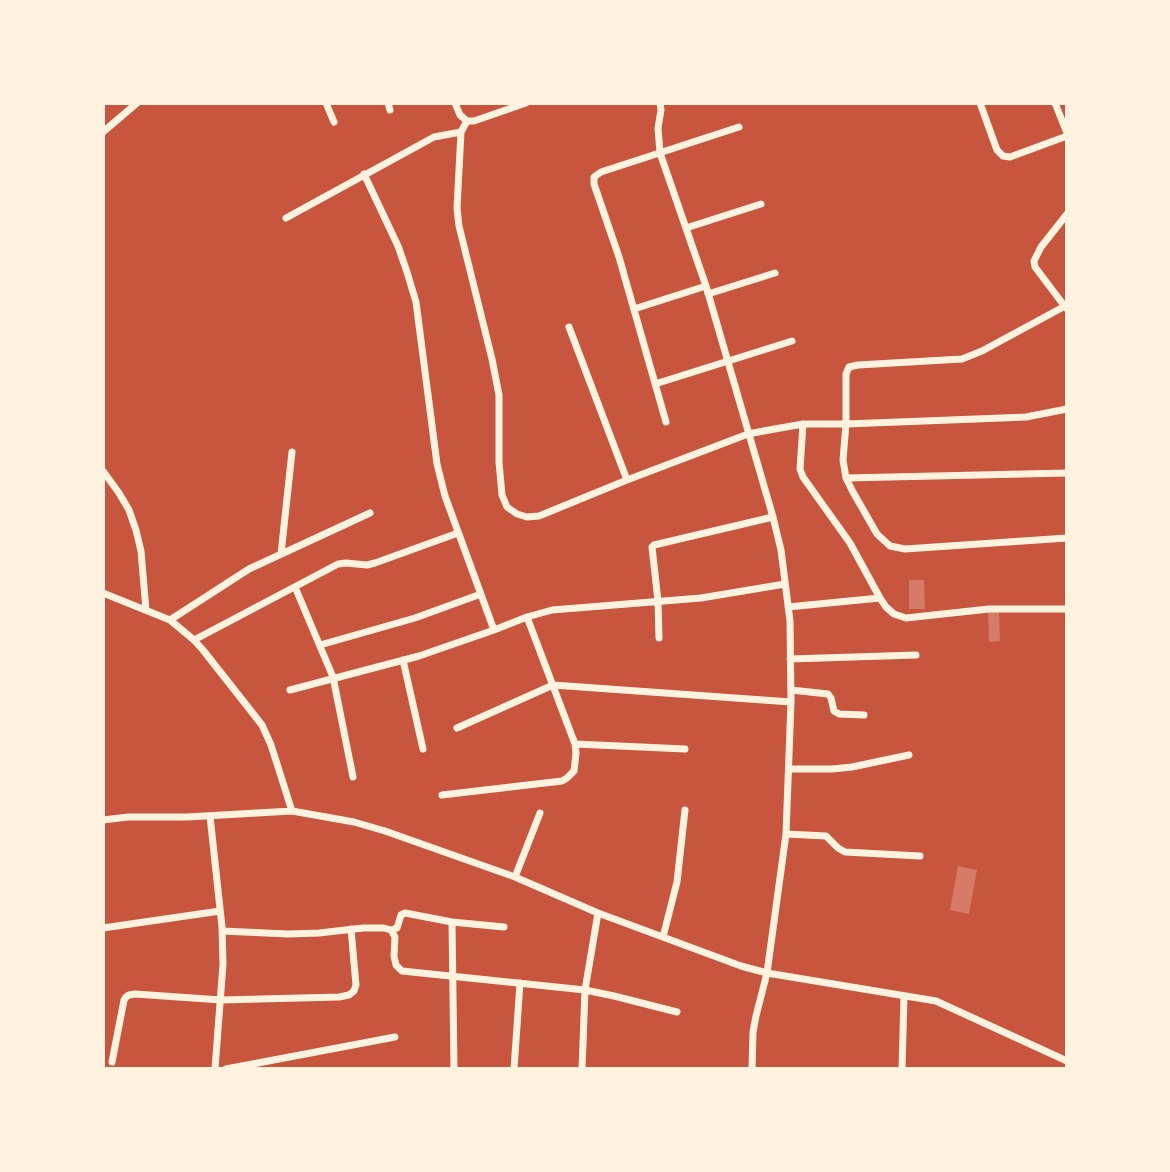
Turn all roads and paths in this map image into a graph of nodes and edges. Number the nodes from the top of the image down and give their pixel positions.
1 (137, 103) edge
2 (326, 103) edge
3 (455, 103) edge
4 (526, 103) edge
5 (660, 103) edge
6 (980, 103) edge
7 (1055, 103) edge
8 (467, 121) junction
9 (334, 122) dead end
10 (739, 127) dead end
11 (103, 132) edge
12 (461, 132) junction
13 (1067, 134) edge
14 (660, 153) junction
15 (364, 174) junction
16 (761, 204) dead end
17 (1067, 214) edge
18 (286, 218) dead end
19 (686, 228) junction
20 (775, 273) dead end
21 (706, 286) junction
22 (708, 294) junction
23 (1066, 307) edge
24 (634, 309) junction
25 (569, 327) dead end
26 (792, 341) dead end
27 (727, 360) junction
28 (655, 384) junction
29 (1067, 409) edge
30 (666, 422) dead end
31 (803, 424) junction
32 (846, 424) junction
33 (748, 434) junction
34 (292, 452) dead end
35 (103, 471) edge
36 (1067, 473) edge
37 (846, 478) junction
38 (626, 480) junction
39 (370, 513) dead end
40 (773, 517) junction
41 (458, 533) junction
42 (1067, 538) edge
43 (281, 554) junction
44 (785, 584) junction
45 (295, 587) junction
46 (103, 593) edge
47 (481, 594) junction
48 (880, 598) junction
49 (659, 601) junction
50 (788, 607) junction
51 (1067, 609) edge
52 (146, 610) junction
53 (527, 617) junction
54 (170, 620) junction
55 (494, 630) junction
56 (659, 638) dead end
57 (194, 640) junction
58 (320, 645) junction
59 (916, 655) dead end
60 (790, 659) junction
61 (403, 660) junction
62 (333, 677) junction
63 (553, 685) junction
64 (289, 690) dead end
65 (791, 690) junction
66 (791, 702) junction
67 (864, 715) dead end
68 (457, 728) dead end
69 (575, 744) junction
70 (685, 749) dead end
71 (424, 750) dead end
72 (909, 755) dead end
73 (789, 769) junction
74 (353, 776) dead end
75 (442, 795) dead end
76 (685, 810) dead end
77 (292, 811) junction
78 (540, 813) dead end
79 (210, 816) junction
80 (103, 820) edge
81 (786, 834) junction
82 (920, 856) dead end
83 (515, 877) junction
84 (220, 911) junction
85 (598, 913) junction
86 (452, 922) junction
87 (504, 927) dead end
88 (103, 928) edge
89 (351, 929) junction
90 (391, 930) junction
91 (222, 932) junction
92 (663, 937) junction
93 (767, 973) junction
94 (452, 977) junction
95 (520, 983) junction
96 (585, 990) junction
97 (904, 997) junction
98 (220, 1000) junction
99 (677, 1012) dead end
100 (395, 1037) dead end
101 (1067, 1060) edge
102 (112, 1062) dead end
103 (215, 1069) edge
104 (226, 1069) edge
105 (454, 1069) edge
106 (514, 1069) edge
107 (582, 1069) edge
108 (752, 1069) edge
109 (902, 1069) edge

1 - 11 street
2 - 9 street
3 - 8 street
4 - 8 street
5 - 14 street
6 - 13 street
7 - 13 street
8 - 12 street
10 - 14 street
12 - 15 street
12 - 38 street
14 - 19 street
14 - 24 street
15 - 18 street
15 - 41 street
16 - 19 street
17 - 23 street
19 - 21 street
20 - 22 street
21 - 22 street
21 - 24 street
22 - 27 street
23 - 32 street
24 - 28 street
25 - 38 street
26 - 27 street
27 - 28 street
27 - 33 street
28 - 30 street
29 - 32 street
31 - 32 street
31 - 33 street
31 - 48 street
32 - 37 street
33 - 38 street
33 - 40 street
34 - 43 street
35 - 52 street
36 - 37 street
37 - 42 street
39 - 43 street
40 - 44 street
40 - 49 street
41 - 45 street
41 - 47 street
43 - 54 street
44 - 49 street
44 - 50 street
45 - 57 street
45 - 58 street
46 - 52 street
47 - 55 street
47 - 58 street
48 - 50 street
48 - 51 street
49 - 53 street
49 - 56 street
50 - 60 street
52 - 54 street
53 - 55 street
53 - 63 street
54 - 57 street
55 - 61 street
57 - 77 street
58 - 62 street
59 - 60 street
60 - 65 street
61 - 62 street
61 - 71 street
62 - 64 street
62 - 74 street
63 - 66 street
63 - 68 street
63 - 69 street
65 - 66 street
65 - 67 street
66 - 73 street
69 - 70 street
69 - 75 street
72 - 73 street
73 - 81 street
76 - 92 street
77 - 79 street
77 - 83 street
78 - 83 street
79 - 80 street
79 - 84 street
81 - 82 street
81 - 93 street
83 - 85 street
84 - 88 street
84 - 91 street
85 - 92 street
85 - 96 street
86 - 87 street
86 - 90 street
86 - 94 street
89 - 90 street
89 - 91 street
89 - 98 street
90 - 94 street
91 - 98 street
92 - 93 street
93 - 97 street
93 - 108 street
94 - 95 street
94 - 105 street
95 - 96 street
95 - 106 street
96 - 99 street
96 - 107 street
97 - 101 street
97 - 109 street
98 - 102 street
98 - 103 street
100 - 104 street

